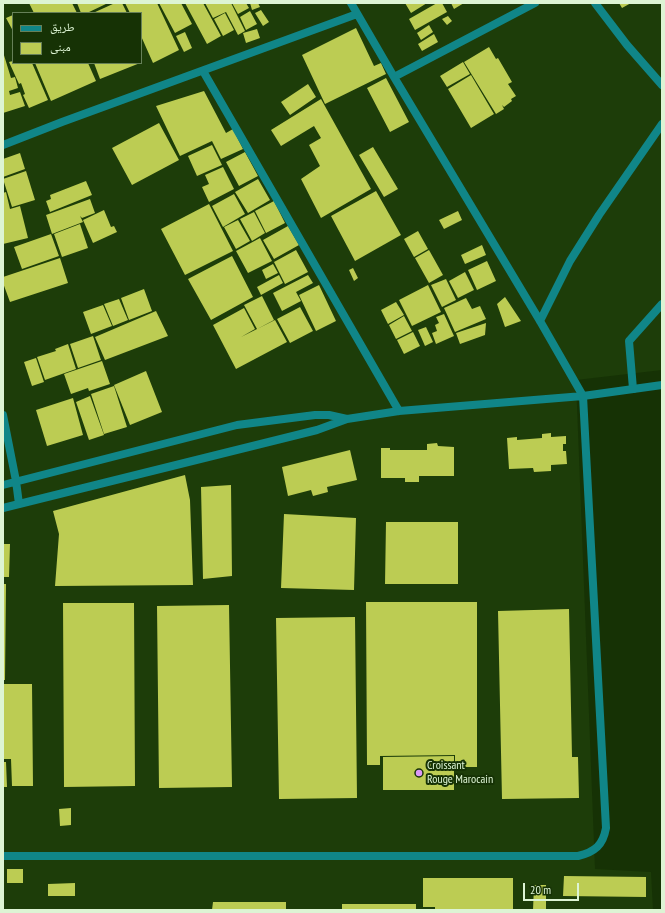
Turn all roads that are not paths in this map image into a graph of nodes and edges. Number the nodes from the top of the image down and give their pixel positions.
1 (351, 3) edge
2 (536, 3) edge
3 (595, 3) edge
4 (357, 14) junction
5 (203, 71) junction
6 (394, 77) junction
7 (662, 85) edge
8 (662, 124) edge
9 (3, 145) edge
10 (662, 304) edge
11 (540, 320) junction
12 (662, 385) edge
13 (633, 389) junction
14 (583, 396) junction
15 (398, 410) junction
16 (3, 415) edge
17 (347, 419) junction
18 (16, 482) junction
19 (3, 485) edge
20 (19, 504) junction
21 (3, 508) edge
22 (3, 856) edge

1 - 4 street
2 - 6 street
3 - 7 street
4 - 5 street
4 - 6 street
5 - 9 street
5 - 15 street
6 - 11 street
8 - 11 street
10 - 13 street
11 - 14 street
12 - 13 street
13 - 14 street
14 - 15 street
14 - 22 street
15 - 17 street
16 - 18 street
17 - 18 street
17 - 20 street
18 - 19 street
18 - 20 street
20 - 21 street

